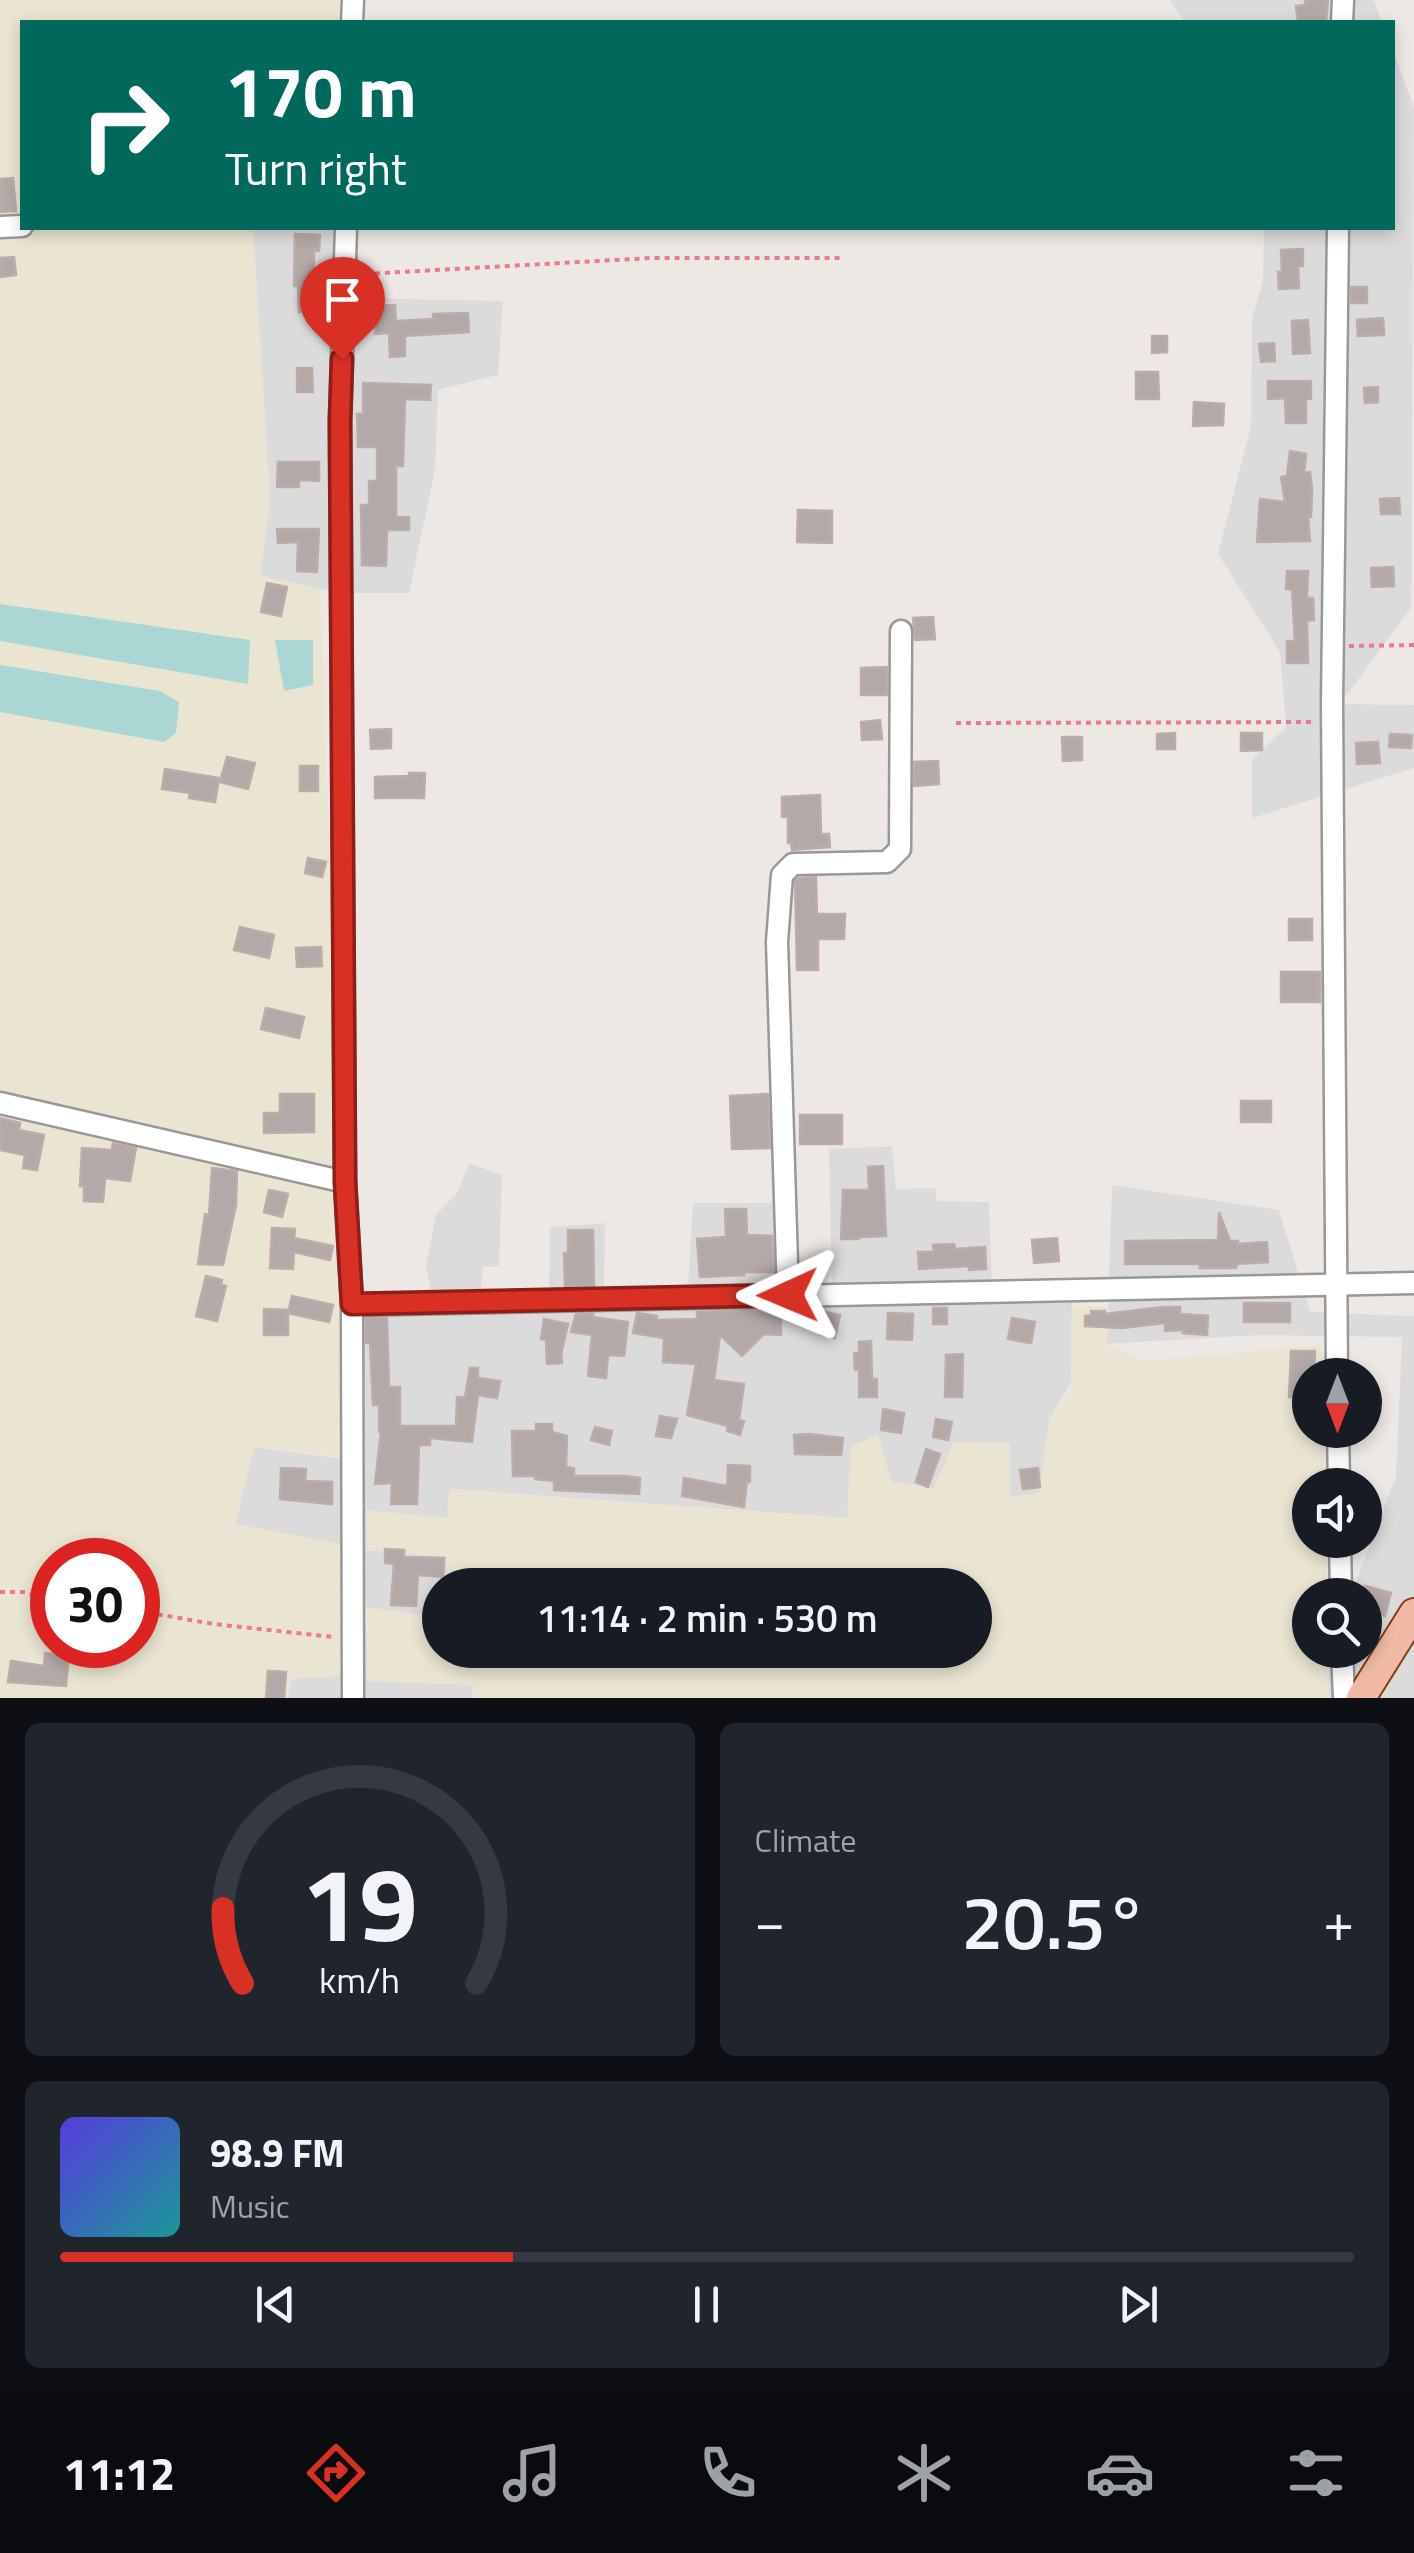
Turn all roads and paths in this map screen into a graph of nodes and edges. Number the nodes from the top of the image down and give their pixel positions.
1 (346, 230) edge
2 (1338, 230) edge
3 (842, 258) dead end
4 (345, 275) junction
5 (901, 631) dead end
6 (1414, 645) edge
7 (1332, 646) junction
8 (1332, 722) junction
9 (956, 723) dead end
10 (0, 1103) edge
11 (345, 1182) junction
12 (1335, 1283) junction
13 (1414, 1283) edge
14 (788, 1295) junction
15 (352, 1304) junction
16 (1337, 1358) edge
17 (0, 1592) edge
18 (30, 1593) edge
19 (1414, 1613) edge
20 (160, 1615) edge
21 (353, 1638) junction
22 (1343, 1668) edge
23 (353, 1698) edge
24 (1344, 1698) edge
25 (1360, 1698) edge

1 - 4 street
2 - 7 street
3 - 4 path
4 - 11 street
5 - 14 street
6 - 7 path
7 - 8 street
8 - 9 path
8 - 12 street
10 - 11 street
11 - 15 street
12 - 13 street
12 - 14 street
12 - 16 street
14 - 15 street
15 - 21 street
17 - 18 path
19 - 25 main road
20 - 21 path
21 - 23 street
22 - 24 street

